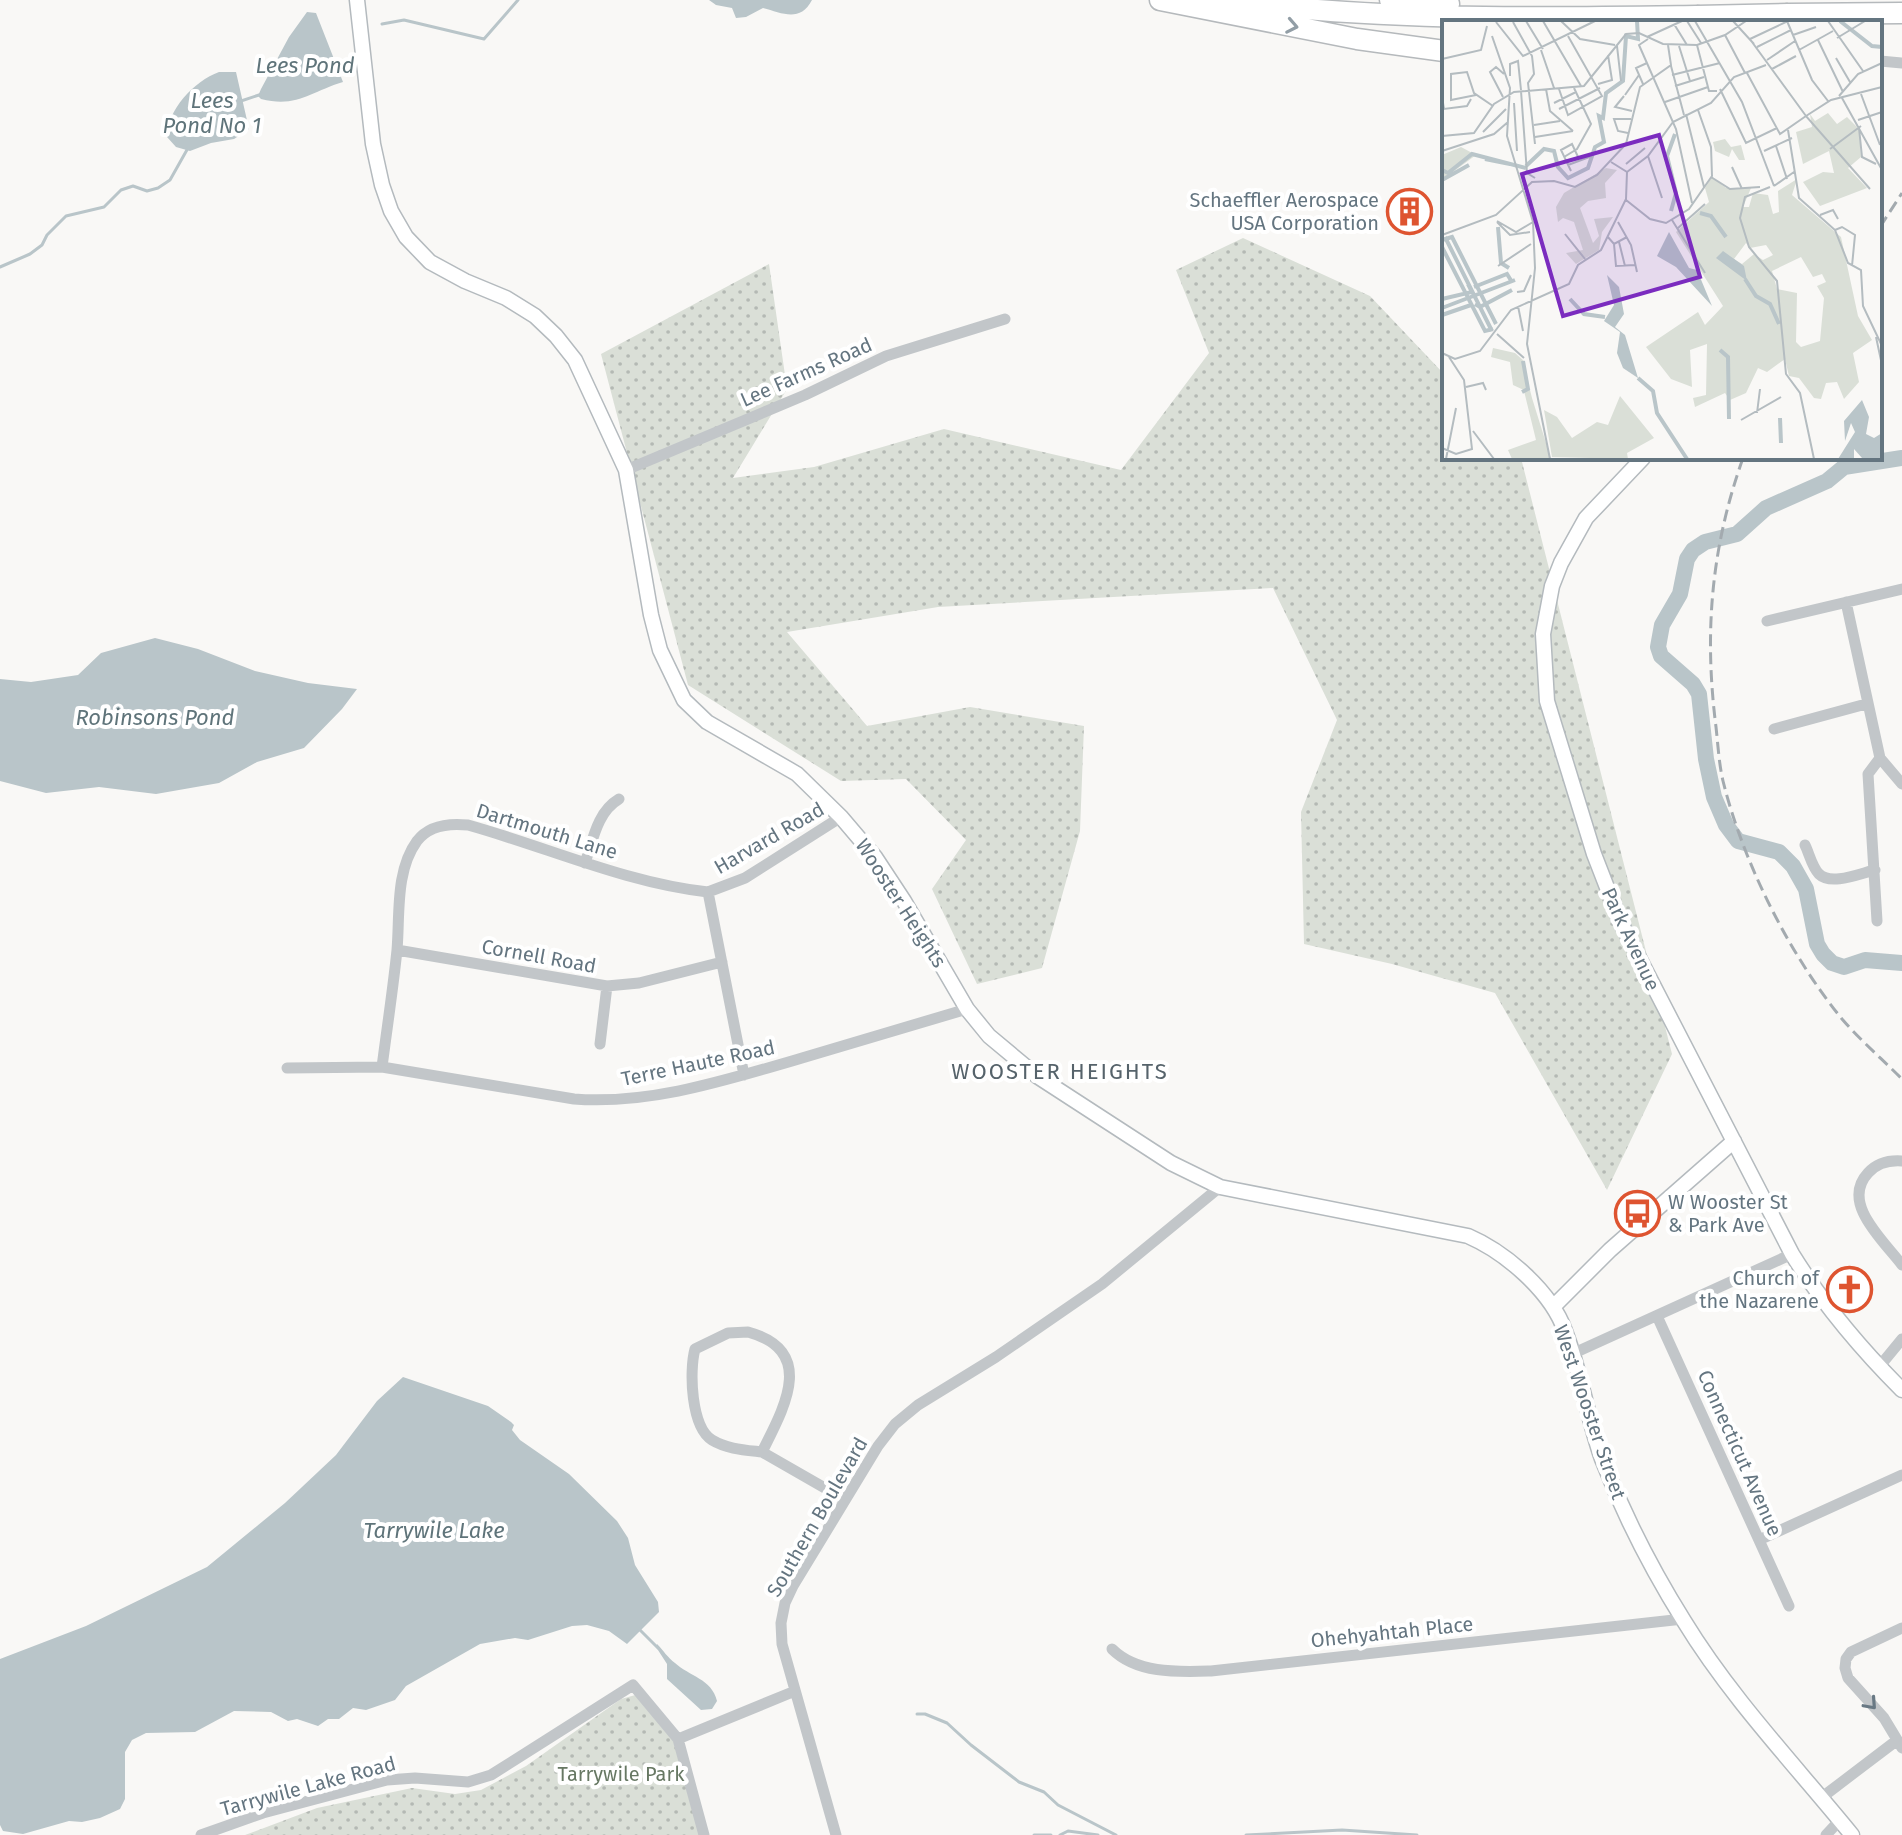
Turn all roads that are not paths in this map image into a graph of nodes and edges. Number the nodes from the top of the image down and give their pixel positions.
1 (357, 0) edge
2 (1160, 0) edge
3 (1221, 0) edge
4 (1390, 0) edge
5 (1739, 0) edge
6 (1902, 13) edge
7 (1697, 16) junction
8 (1745, 20) edge
9 (1442, 51) edge
10 (1882, 61) edge
11 (1902, 63) edge
12 (1005, 319) dead end
13 (1641, 460) edge
14 (626, 470) junction
15 (1902, 589) edge
16 (1846, 602) junction
17 (1767, 621) dead end
18 (1866, 704) junction
19 (1774, 729) dead end
20 (1880, 758) junction
21 (1902, 784) edge
22 (619, 799) dead end
23 (841, 817) junction
24 (1805, 845) dead end
25 (585, 863) junction
26 (1875, 870) junction
27 (708, 892) junction
28 (1877, 921) dead end
29 (397, 950) junction
30 (722, 962) junction
31 (607, 986) junction
32 (967, 1009) junction
33 (600, 1044) dead end
34 (382, 1067) junction
35 (287, 1068) dead end
36 (744, 1075) junction
37 (1734, 1141) junction
38 (1902, 1161) edge
39 (1220, 1187) junction
40 (1792, 1254) junction
41 (1902, 1265) edge
42 (1553, 1307) junction
43 (1657, 1316) junction
44 (1902, 1339) edge
45 (1572, 1354) junction
46 (1879, 1367) junction
47 (1902, 1390) edge
48 (762, 1452) junction
49 (1902, 1475) edge
50 (844, 1499) junction
51 (1759, 1540) junction
52 (1789, 1606) dead end
53 (1683, 1619) junction
54 (1902, 1628) edge
55 (1112, 1649) dead end
56 (795, 1691) junction
57 (678, 1739) junction
58 (1899, 1745) edge
59 (1821, 1798) junction
60 (1840, 1820) junction
61 (201, 1835) edge
62 (704, 1835) edge
63 (836, 1835) edge
64 (1826, 1835) edge
65 (1852, 1835) edge

1 - 14 main road, Wooster Heights
2 -> 9 highway
3 - 7 highway
4 - 7 highway
5 - 8 main road
6 - 7 highway, bridge
10 - 11 street
12 - 14 street, Lee Farms Road
13 - 37 main road, Park Avenue
14 - 23 main road, Wooster Heights
15 - 16 street
16 - 17 street
16 - 18 street
18 - 19 street
18 - 20 street
20 - 21 street
20 - 26 street
22 - 25 street
23 - 27 street, Harvard Road
23 - 32 main road, Wooster Heights
24 - 26 street
25 - 27 street, Dartmouth Lane
25 - 29 street, Dartmouth Lane
26 - 28 street
27 - 30 street, Harvard Road
29 - 31 street, Cornell Road
29 - 34 street, Dartmouth Lane
30 - 31 street, Cornell Road
30 - 36 street, Harvard Road
31 - 33 street
32 - 36 street, Terre Haute Road
32 - 39 main road, Wooster Heights
34 - 35 street, Terre Haute Road
34 - 36 street, Terre Haute Road
37 - 40 main road, Park Avenue
37 - 42 main road, West Wooster Street
38 - 41 street
39 - 42 main road, Wooster Heights
39 - 50 street, Southern Boulevard
40 - 43 street
40 - 46 main road, Park Avenue
42 - 45 main road, West Wooster Street
43 - 45 street
43 - 51 street, Connecticut Avenue
44 - 46 street
45 - 53 main road, West Wooster Street
46 - 47 main road, Park Avenue
48 - 48 street
48 - 50 street
49 - 51 street
50 - 56 street, Southern Boulevard
51 - 52 street, Connecticut Avenue
53 - 55 street, Ohehyahtah Place
53 - 59 main road, West Wooster Street
54 -> 58 street
56 - 57 street
56 - 63 street, Southern Boulevard
57 - 61 street, Tarrywile Lake Road
57 - 62 street
58 - 59 street
59 - 60 main road, West Wooster Street
60 - 64 street
60 - 65 main road, West Wooster Street

